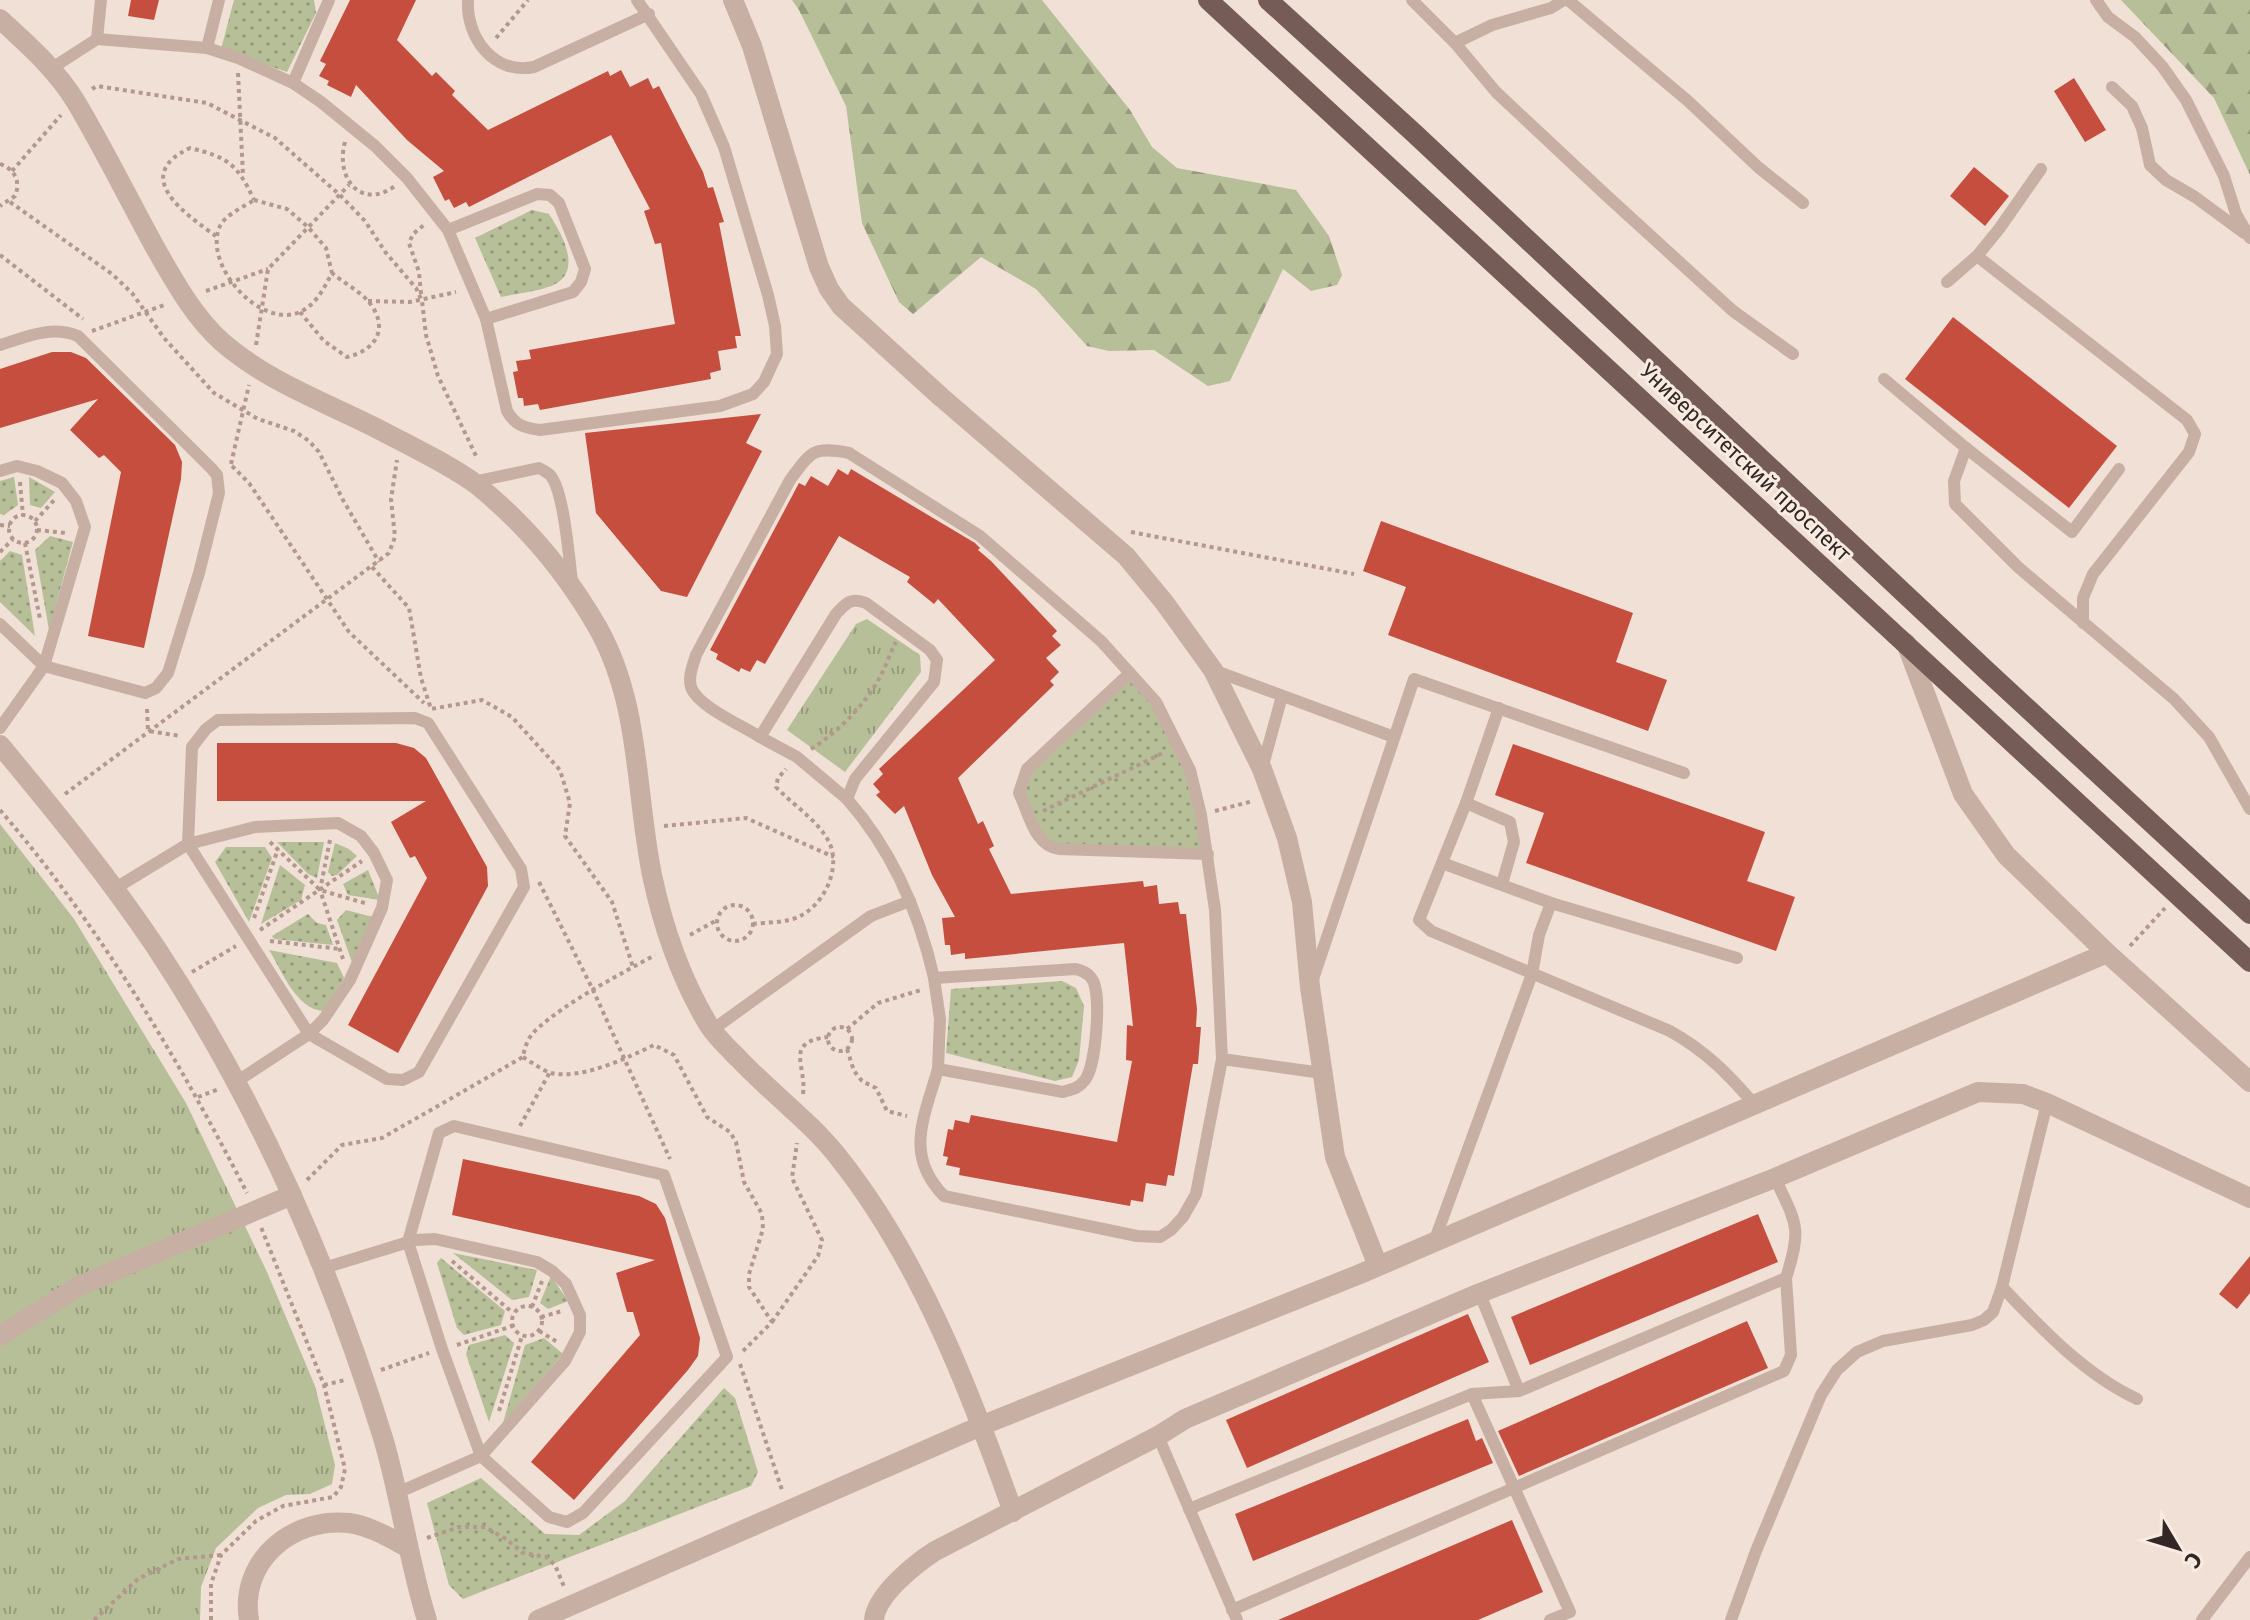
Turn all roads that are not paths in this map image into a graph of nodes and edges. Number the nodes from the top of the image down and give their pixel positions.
1 (101, 0) edge
2 (219, 0) edge
3 (329, 0) edge
4 (468, 0) edge
5 (637, 0) edge
6 (733, 0) edge
7 (1208, 0) edge
8 (1268, 0) edge
9 (1412, 0) edge
10 (1566, 0) edge
11 (2096, 0) edge
12 (649, 14) junction
13 (0, 19) edge
14 (97, 39) junction
15 (1455, 43) junction
16 (207, 48) junction
17 (52, 68) junction
18 (293, 83) junction
19 (2112, 87) dead end
20 (2041, 169) dead end
21 (1803, 203) dead end
22 (448, 230) junction
23 (2248, 236) edge
24 (1977, 256) junction
25 (1947, 282) dead end
26 (486, 319) junction
27 (0, 345) edge
28 (1793, 354) dead end
29 (1884, 379) dead end
30 (1966, 448) junction
31 (2119, 469) dead end
32 (0, 471) edge
33 (481, 480) junction
34 (573, 589) junction
35 (1930, 616) junction
36 (2083, 623) junction
37 (0, 624) edge
38 (1906, 643) junction
39 (44, 666) junction
40 (1213, 670) junction
41 (1130, 673) junction
42 (1282, 696) junction
43 (1499, 708) junction
44 (0, 728) edge
45 (760, 737) junction
46 (1394, 737) junction
47 (0, 745) edge
48 (1262, 769) junction
49 (1684, 773) dead end
50 (847, 799) junction
51 (1466, 803) junction
52 (2250, 809) edge
53 (188, 844) junction
54 (1208, 854) junction
55 (1442, 863) junction
56 (1502, 884) junction
57 (114, 889) junction
58 (910, 901) junction
59 (1551, 903) junction
60 (2250, 914) edge
61 (2112, 957) junction
62 (1737, 958) dead end
63 (2250, 962) edge
64 (1532, 974) junction
65 (935, 981) junction
66 (1310, 987) junction
67 (712, 1030) junction
68 (309, 1034) junction
69 (1222, 1059) junction
70 (938, 1069) junction
71 (1322, 1073) junction
72 (236, 1082) junction
73 (2250, 1082) edge
74 (2047, 1103) junction
75 (1755, 1105) junction
76 (1775, 1178) junction
77 (292, 1195) junction
78 (2250, 1198) edge
79 (408, 1242) junction
80 (1434, 1242) junction
81 (1378, 1266) junction
82 (324, 1268) junction
83 (1786, 1278) junction
84 (2002, 1287) junction
85 (1480, 1294) junction
86 (0, 1336) edge
87 (1519, 1391) junction
88 (1472, 1394) junction
89 (2137, 1399) dead end
90 (983, 1425) junction
91 (1158, 1436) junction
92 (481, 1456) junction
93 (1514, 1489) junction
94 (397, 1493) junction
95 (1189, 1509) junction
96 (1013, 1512) junction
97 (407, 1547) junction
98 (2250, 1557) edge
99 (1235, 1615) edge
100 (873, 1617) edge
101 (249, 1620) edge
102 (427, 1620) edge
103 (538, 1620) edge
104 (1550, 1620) edge
105 (1731, 1620) edge
106 (2202, 1620) edge

1 - 14 lane
2 - 16 lane
3 - 18 lane
4 - 12 lane
5 - 12 lane
6 - 40 street
7 - 38 main road, Университетский проспект
8 - 35 main road, Университетский проспект
9 - 15 lane
10 - 15 lane
10 - 21 lane
11 - 23 lane
12 - 26 lane
13 - 17 street
14 - 16 lane
14 - 17 lane
15 - 28 lane
16 - 18 lane
17 - 33 street
18 - 22 lane
19 - 23 lane
20 - 24 lane
22 - 26 lane
22 - 26 lane
24 - 25 lane
24 - 36 lane
27 - 39 lane
29 - 30 lane
30 - 31 lane
30 - 36 lane
32 - 39 lane
33 - 34 street
33 - 34 lane
34 - 67 street
35 - 38 main road
35 - 60 main road, Университетский проспект
36 - 52 lane
37 - 39 lane
38 - 61 street
38 - 63 main road, Университетский проспект
39 - 44 lane
40 - 42 lane
40 - 48 street
41 - 45 lane
41 - 54 lane
41 - 54 lane
42 - 46 lane
42 - 48 lane
43 - 46 lane
43 - 49 lane
43 - 51 lane
45 - 50 lane
45 - 50 lane
46 - 66 lane
47 - 57 street
48 - 66 street
50 - 58 lane
51 - 55 lane
51 - 56 lane
53 - 57 lane
53 - 68 lane
53 - 68 lane
53 - 68 lane
54 - 69 lane
55 - 56 lane
55 - 64 lane
56 - 59 lane
57 - 72 street
58 - 65 lane
58 - 67 lane
59 - 62 lane
59 - 64 lane
61 - 73 street
61 - 75 street
64 - 75 lane
64 - 80 lane
65 - 70 lane
65 - 70 lane
66 - 71 street
67 - 90 street
68 - 72 lane
69 - 70 lane
69 - 71 lane
71 - 81 street
72 - 77 street
74 - 76 street
74 - 78 street
74 - 84 lane
75 - 80 street
76 - 83 lane
76 - 85 street
77 - 82 street
77 - 86 street
79 - 82 lane
79 - 92 lane
79 - 92 lane
79 - 92 lane
80 - 81 street
81 - 90 street
82 - 94 street
83 - 87 lane
83 - 93 lane
84 - 89 lane
84 - 105 lane
85 - 87 lane
85 - 91 street
87 - 88 lane
88 - 93 lane
88 - 95 lane
90 - 96 street
90 - 103 street
91 - 95 lane
91 - 96 street
92 - 94 lane
93 - 99 lane
93 - 104 lane
94 - 97 street
95 - 99 lane
96 - 100 street
97 - 101 street
97 - 102 street
98 - 106 lane

